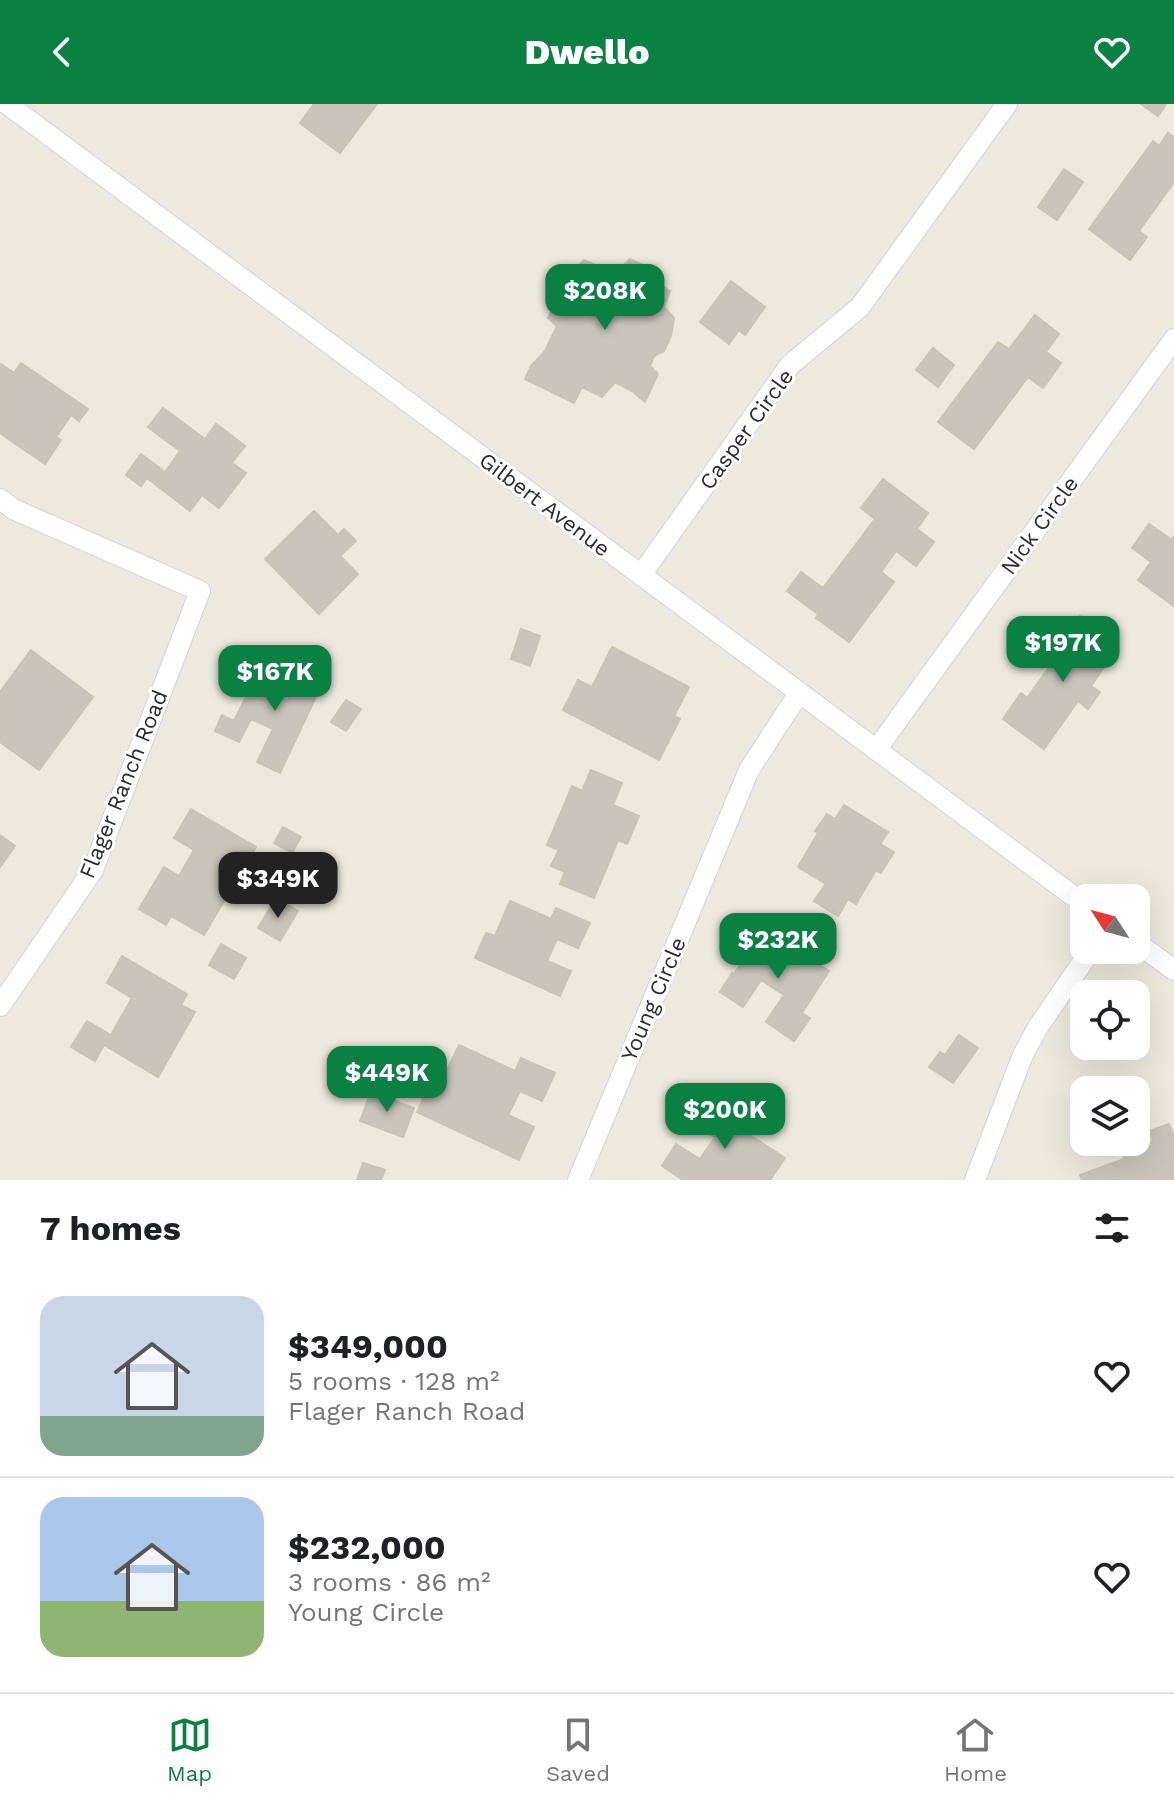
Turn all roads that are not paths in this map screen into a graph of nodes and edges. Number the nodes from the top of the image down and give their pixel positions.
1 (7, 104) edge
2 (1007, 104) edge
3 (1174, 339) edge
4 (0, 499) edge
5 (641, 575) junction
6 (799, 693) junction
7 (876, 750) junction
8 (1070, 894) edge
9 (1150, 952) edge
10 (1081, 964) edge
11 (1174, 970) edge
12 (0, 1006) edge
13 (578, 1180) edge
14 (975, 1180) edge

1 - 5 street, Gilbert Avenue
2 - 5 street, Casper Circle
3 - 7 street, Nick Circle
4 - 12 street, Flager Ranch Road
5 - 6 street, Gilbert Avenue
6 - 7 street, Gilbert Avenue
6 - 13 street, Young Circle
7 - 8 street, Gilbert Avenue
9 - 11 street
10 - 14 street

